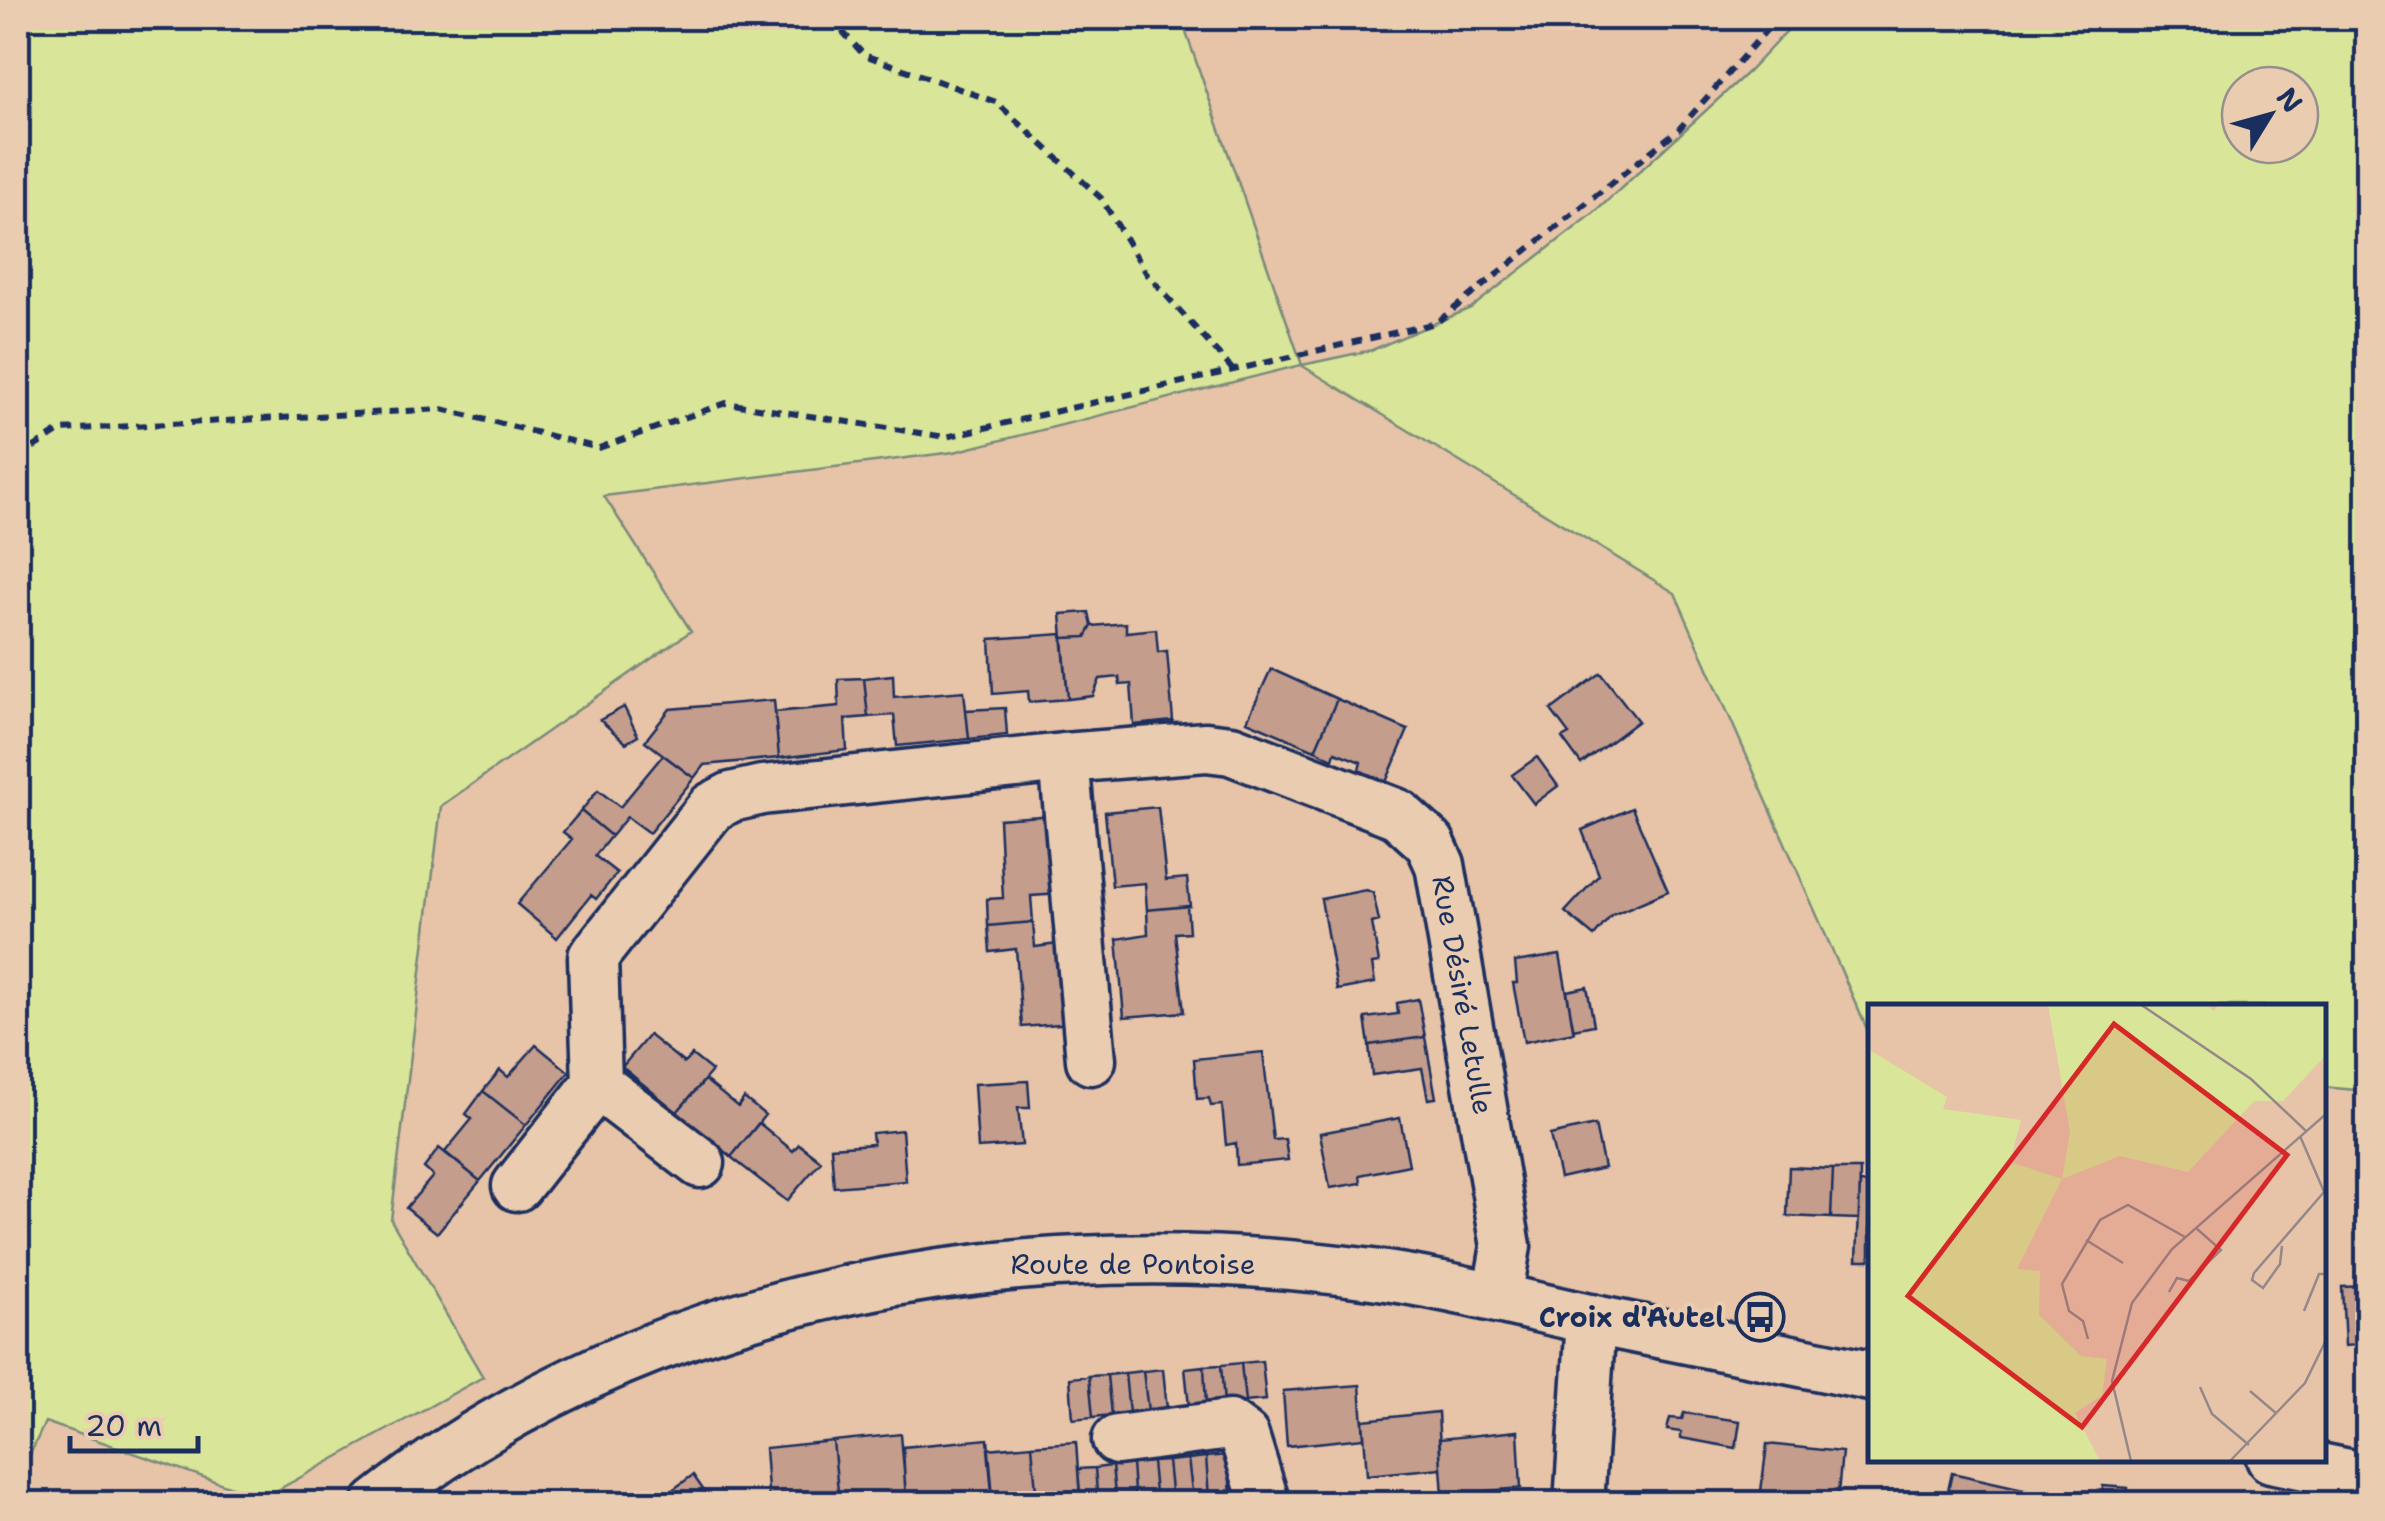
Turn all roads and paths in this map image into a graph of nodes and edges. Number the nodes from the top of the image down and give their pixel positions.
1 (830, 18) edge
2 (1777, 18) edge
3 (1233, 370) junction
4 (18, 457) edge
5 (1064, 758) junction
6 (1091, 1060) dead end
7 (597, 1084) junction
8 (700, 1163) dead end
9 (516, 1186) dead end
10 (1497, 1298) junction
11 (1591, 1319) junction
12 (1868, 1376) edge
13 (1117, 1440) dead end
14 (2286, 1461) edge
15 (2368, 1478) edge
16 (377, 1504) edge
17 (1265, 1504) edge
18 (1579, 1504) edge

1 - 3 path
2 - 3 path
3 - 4 path
5 - 6 street
5 - 7 street, Rue Désiré Letulle
5 - 10 street, Rue Désiré Letulle
7 - 8 street
7 - 9 street
10 - 11 street, Route de Pontoise
10 - 16 street, Route de Pontoise
11 - 12 street, Route de Pontoise
11 - 18 street
13 - 17 street
14 - 15 street

